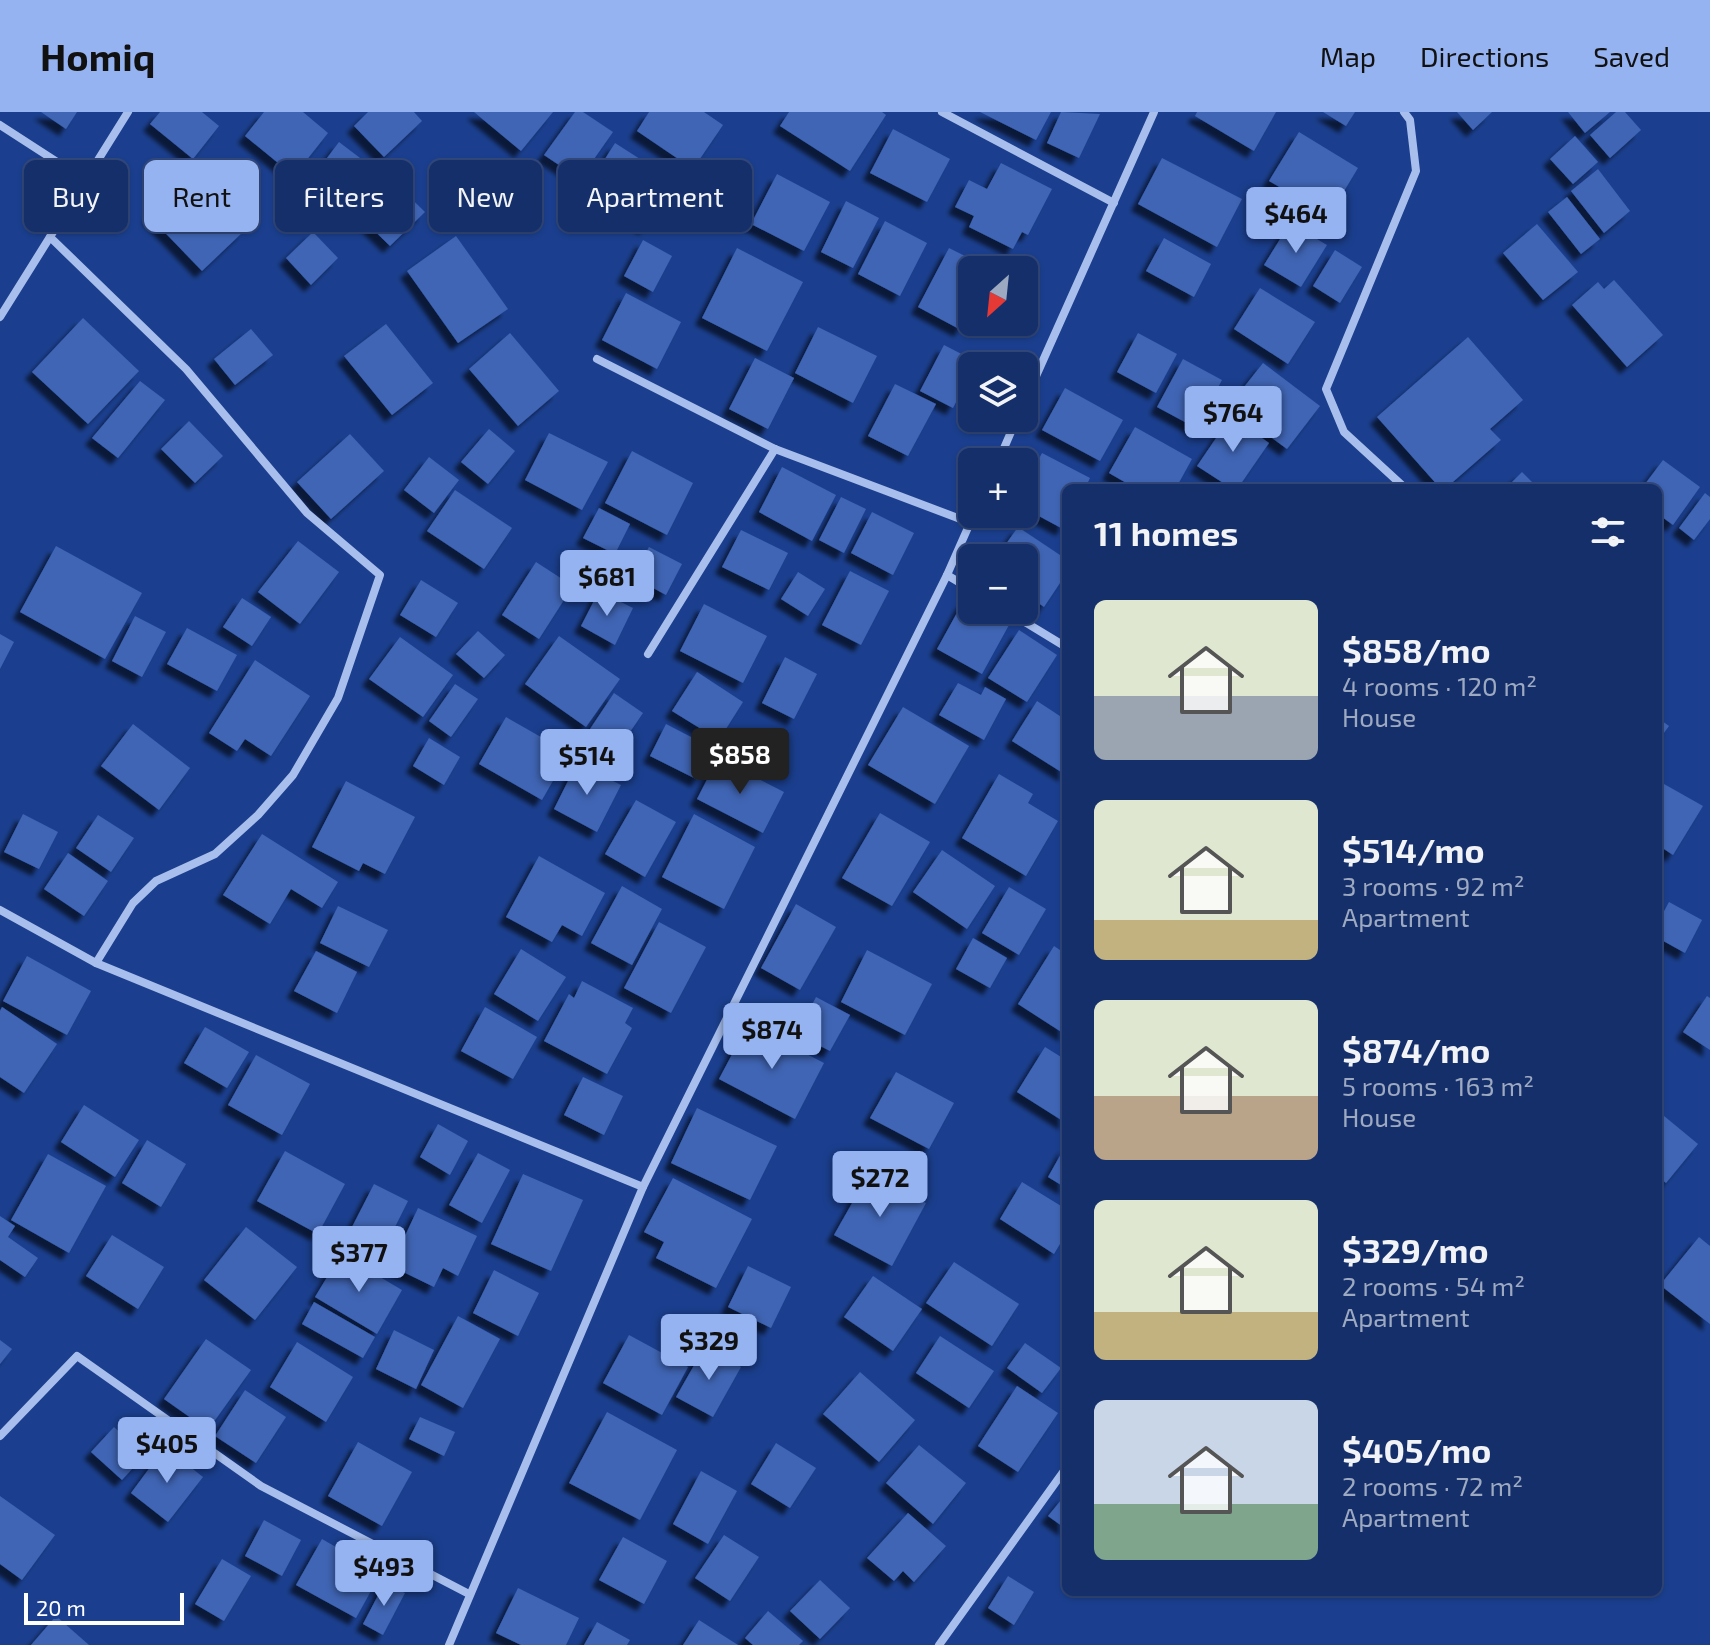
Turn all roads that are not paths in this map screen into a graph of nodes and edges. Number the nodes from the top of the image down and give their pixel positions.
1 (128, 112) edge
2 (942, 112) edge
3 (1154, 112) edge
4 (1404, 112) edge
5 (0, 125) edge
6 (54, 160) edge
7 (98, 160) edge
8 (1114, 203) junction
9 (53, 232) edge
10 (50, 237) junction
11 (0, 317) edge
12 (597, 359) dead end
13 (1038, 372) edge
14 (775, 449) junction
15 (1401, 484) edge
16 (958, 513) edge
17 (968, 528) edge
18 (947, 575) junction
19 (958, 582) edge
20 (1028, 624) edge
21 (1062, 645) edge
22 (648, 654) dead end
23 (0, 910) edge
24 (96, 963) junction
25 (643, 1187) junction
26 (0, 1436) edge
27 (1062, 1474) edge
28 (469, 1594) junction
29 (449, 1645) edge
30 (939, 1645) edge

1 - 7 street
2 - 8 street
3 - 8 street
4 - 15 street
5 - 6 street
8 - 13 street
9 - 10 street
10 - 11 street
10 - 24 street
12 - 14 street
14 - 16 street
14 - 22 street
17 - 18 street
18 - 19 street
18 - 25 street
20 - 21 street
23 - 24 street
24 - 25 street
25 - 28 street
26 - 28 street
27 - 30 street
28 - 29 street

